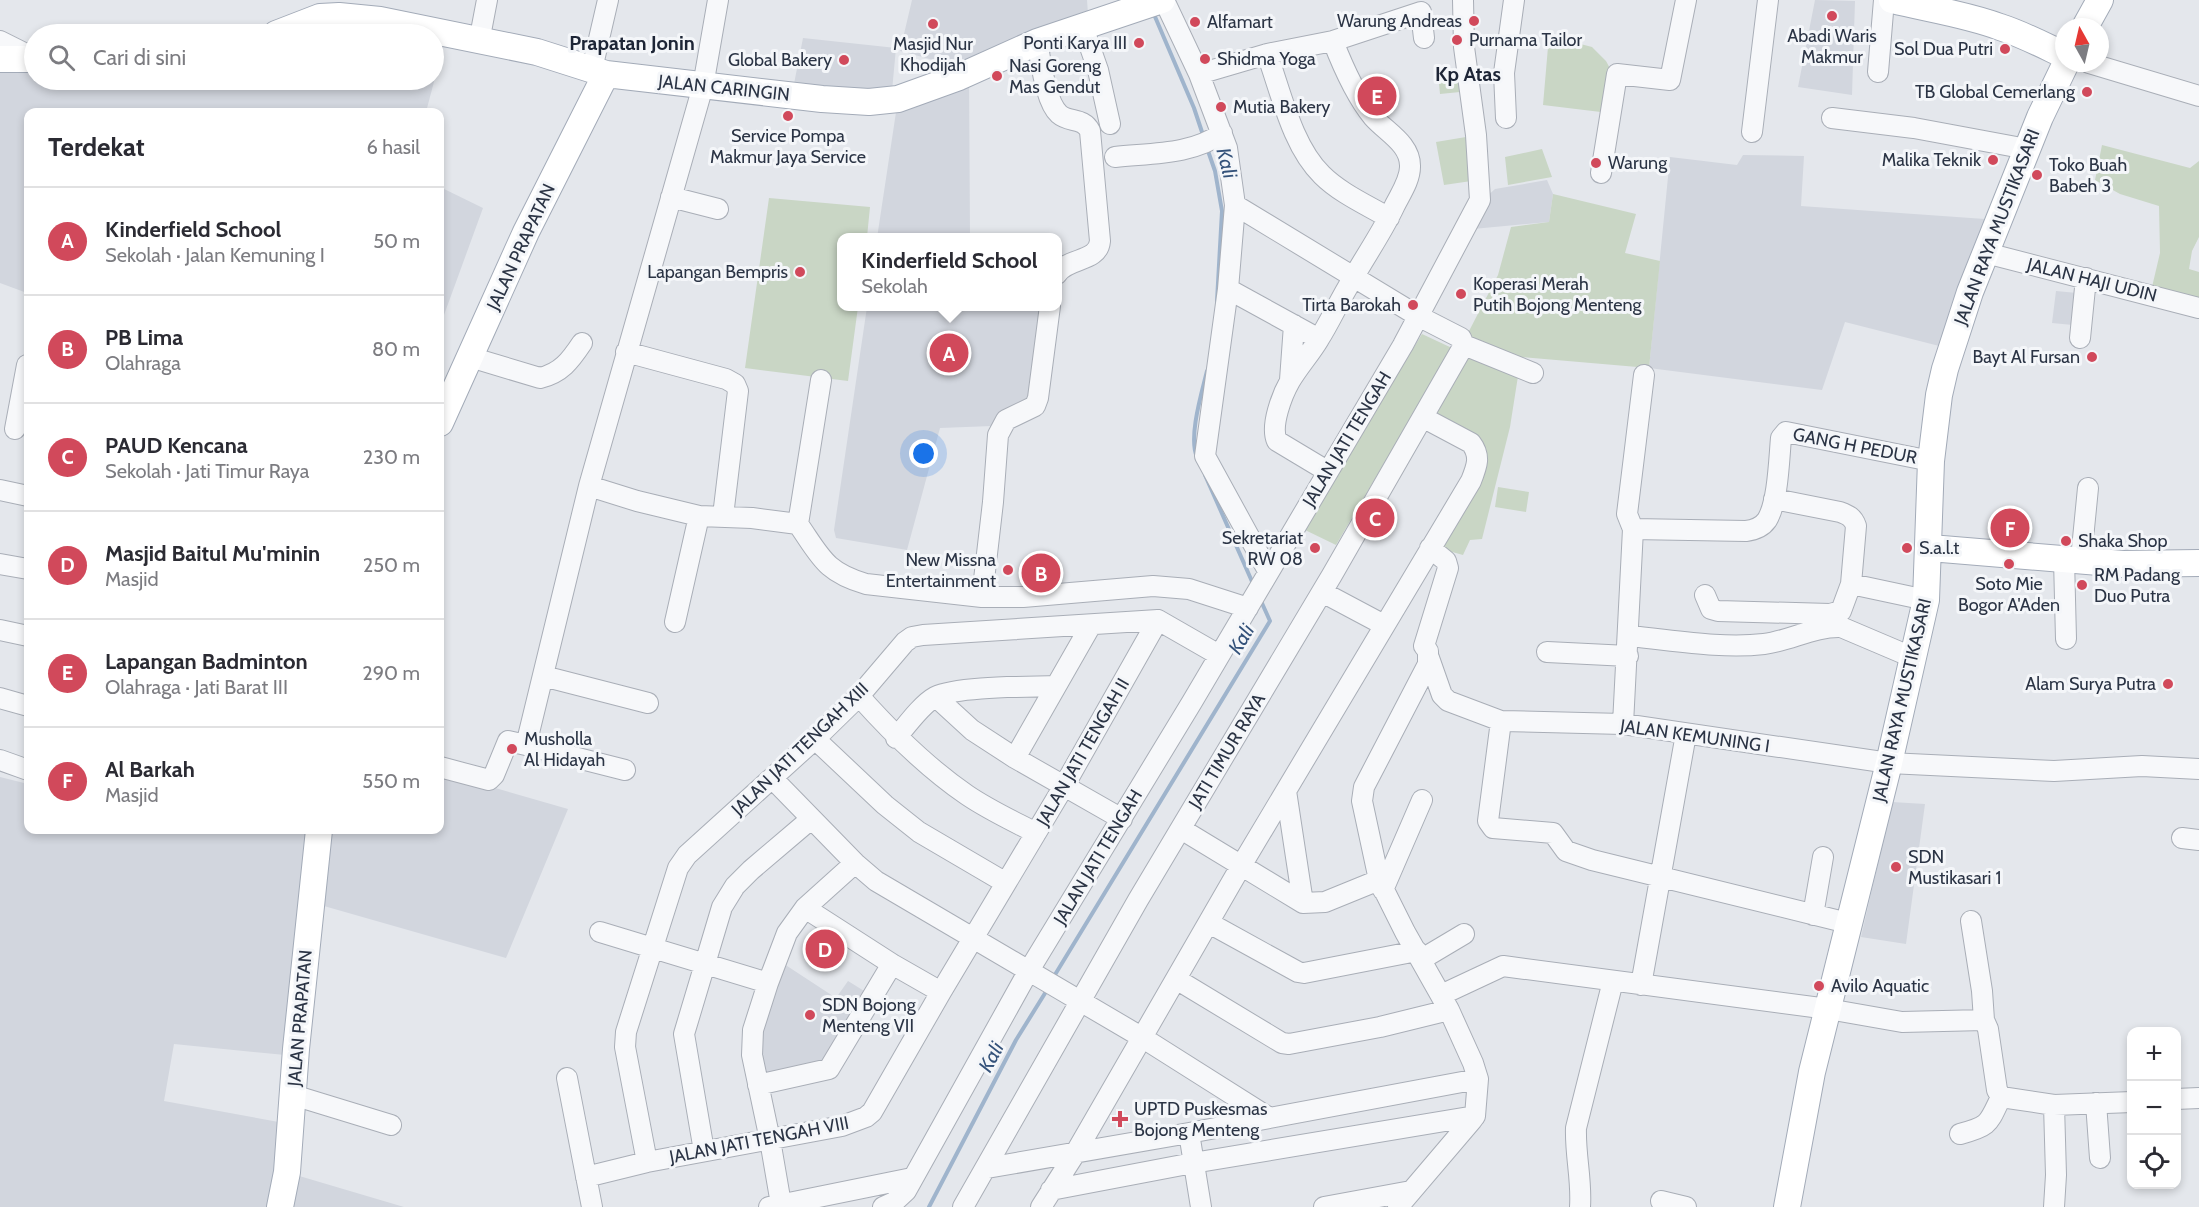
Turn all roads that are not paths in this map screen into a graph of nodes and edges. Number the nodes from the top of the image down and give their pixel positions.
1 (487, 0) edge
2 (608, 0) edge
3 (717, 0) edge
4 (1463, 0) edge
5 (1514, 0) edge
6 (1686, 0) edge
7 (1768, 0) edge
8 (1884, 0) edge
9 (1892, 0) edge
10 (2100, 0) edge
11 (1153, 2) edge
12 (2090, 18) edge
13 (300, 24) edge
14 (398, 24) edge
15 (1083, 27) junction
16 (444, 34) edge
17 (1424, 38) dead end
18 (1333, 40) junction
19 (0, 41) edge
20 (479, 42) junction
21 (1037, 42) junction
22 (2055, 51) edge
23 (24, 53) edge
24 (1267, 54) junction
25 (24, 58) edge
26 (0, 59) edge
27 (2109, 69) edge
28 (599, 72) junction
29 (1878, 72) dead end
30 (2062, 72) edge
31 (1199, 74) junction
32 (703, 86) junction
33 (2199, 96) edge
34 (1506, 118) dead end
35 (1832, 118) dead end
36 (1110, 124) dead end
37 (1752, 132) dead end
38 (1212, 140) junction
39 (2027, 149) junction
40 (1115, 157) dead end
41 (1601, 173) dead end
42 (671, 197) junction
43 (1235, 205) junction
44 (718, 209) dead end
45 (1389, 218) junction
46 (1986, 253) junction
47 (1062, 268) edge
48 (1353, 277) junction
49 (2086, 278) junction
50 (1228, 289) junction
51 (2199, 308) edge
52 (1049, 311) edge
53 (1418, 316) junction
54 (1294, 325) junction
55 (2080, 338) dead end
56 (1319, 339) junction
57 (582, 343) dead end
58 (1464, 345) junction
59 (626, 352) junction
60 (470, 357) junction
61 (1533, 374) dead end
62 (1644, 375) dead end
63 (820, 380) dead end
64 (24, 381) edge
65 (1289, 382) junction
66 (444, 414) edge
67 (1424, 418) junction
68 (14, 430) edge
69 (1931, 461) junction
70 (1327, 471) junction
71 (589, 486) junction
72 (2088, 488) dead end
73 (0, 490) edge
74 (24, 495) edge
75 (1774, 499) junction
76 (699, 516) junction
77 (723, 516) junction
78 (798, 524) junction
79 (1634, 529) junction
80 (1430, 548) junction
81 (1930, 548) junction
82 (2072, 559) junction
83 (2199, 563) edge
84 (0, 564) edge
85 (24, 568) edge
86 (1851, 584) junction
87 (1257, 591) junction
88 (1322, 592) junction
89 (1705, 595) dead end
90 (982, 597) junction
91 (1926, 600) junction
92 (1158, 620) junction
93 (675, 622) dead end
94 (1091, 625) junction
95 (1384, 625) junction
96 (0, 630) edge
97 (24, 635) edge
98 (1629, 636) junction
99 (2066, 639) dead end
100 (1547, 652) dead end
101 (1219, 655) junction
102 (1628, 656) junction
103 (1429, 658) junction
104 (1914, 658) junction
105 (543, 676) junction
106 (1056, 686) junction
107 (859, 696) junction
108 (936, 697) junction
109 (0, 698) edge
110 (648, 703) dead end
111 (24, 705) edge
112 (1501, 721) junction
113 (1623, 724) junction
114 (1686, 734) junction
115 (896, 738) junction
116 (815, 739) junction
117 (526, 745) junction
118 (1015, 758) junction
119 (0, 760) edge
120 (1889, 764) junction
121 (444, 768) edge
122 (24, 769) edge
123 (2199, 769) edge
124 (625, 770) dead end
125 (772, 778) junction
126 (1064, 786) junction
127 (1286, 791) junction
128 (1422, 800) dead end
129 (811, 819) junction
130 (1122, 819) junction
131 (1181, 829) junction
132 (1036, 833) junction
133 (319, 834) edge
134 (1823, 857) dead end
135 (855, 863) junction
136 (1241, 866) junction
137 (1660, 876) junction
138 (1006, 883) junction
139 (1381, 885) junction
140 (1303, 903) junction
141 (805, 908) junction
142 (1813, 915) junction
143 (1971, 921) dead end
144 (1209, 923) junction
145 (1848, 923) junction
146 (600, 932) dead end
147 (1464, 934) dead end
148 (973, 937) junction
149 (652, 947) junction
150 (1419, 955) junction
151 (704, 964) junction
152 (892, 964) junction
153 (1034, 975) junction
154 (1176, 979) junction
155 (1613, 981) junction
156 (768, 983) junction
157 (1641, 985) junction
158 (940, 992) junction
159 (1075, 998) junction
160 (1445, 1002) junction
161 (1828, 1009) junction
162 (1984, 1020) junction
163 (1143, 1038) junction
164 (567, 1078) dead end
165 (1478, 1079) junction
166 (758, 1084) junction
167 (293, 1095) junction
168 (2001, 1097) junction
169 (2199, 1098) edge
170 (2181, 1099) edge
171 (2127, 1102) edge
172 (2096, 1103) junction
173 (2054, 1105) junction
174 (1475, 1116) junction
175 (1268, 1117) junction
176 (391, 1125) dead end
177 (1189, 1133) junction
178 (1960, 1134) dead end
179 (770, 1140) junction
180 (704, 1151) junction
181 (1076, 1152) junction
182 (2100, 1158) dead end
183 (647, 1162) junction
184 (1193, 1163) junction
185 (987, 1168) junction
186 (586, 1177) junction
187 (912, 1178) junction
188 (1411, 1191) junction
189 (1046, 1199) edge
190 (1661, 1201) dead end
191 (775, 1206) edge
192 (1335, 1206) edge
193 (280, 1207) edge
194 (592, 1207) edge
195 (883, 1207) edge
196 (963, 1207) edge
197 (1201, 1207) edge
198 (1398, 1207) edge
199 (1580, 1207) edge
200 (1686, 1207) edge
201 (1788, 1207) edge
202 (2054, 1207) edge

1 - 20 street
2 - 28 street
3 - 32 street
4 - 53 street, JALAN JATI TENGAH
5 - 34 street
6 - 41 street
7 - 37 street
8 - 29 street
9 - 22 main road
10 - 12 main road
11 - 15 main road, JALAN CARINGIN
11 - 31 street
13 - 14 main road, JALAN CARINGIN
15 - 21 main road, JALAN CARINGIN
15 - 36 street
16 - 20 main road, JALAN CARINGIN
17 - 18 street
18 - 24 street
18 - 45 street
19 - 23 street
20 - 28 main road, JALAN CARINGIN
21 - 32 main road, JALAN CARINGIN
21 - 47 street
24 - 31 street
24 - 45 street
25 - 26 main road
27 - 33 street
28 - 32 main road, JALAN CARINGIN
28 - 60 main road, JALAN PRAPATAN
30 - 39 main road, JALAN RAYA MUSTIKASARI
31 - 38 street
32 - 42 street
35 - 39 street
38 - 40 street
38 - 43 street
39 - 46 main road, JALAN RAYA MUSTIKASARI
42 - 44 street
42 - 59 street
43 - 48 street
43 - 50 street
45 - 48 street
46 - 49 street, JALAN HAJI UDIN
46 - 69 main road, JALAN RAYA MUSTIKASARI
48 - 53 street
48 - 56 street
49 - 51 street, JALAN HAJI UDIN
49 - 55 street
50 - 54 street
50 - 87 street
52 - 90 street
53 - 58 street
53 - 70 street, JALAN JATI TENGAH
54 - 56 street
54 - 65 street
56 - 65 street
57 - 60 street
58 - 61 street
58 - 67 street, JATI TIMUR RAYA
59 - 71 street
59 - 77 street
60 - 66 main road, JALAN PRAPATAN
62 - 79 street
63 - 78 street
64 - 68 street
65 - 70 street
67 - 80 street
67 - 88 street, JATI TIMUR RAYA
69 - 75 street, GANG H PEDUR
69 - 81 main road, JALAN RAYA MUSTIKASARI
70 - 87 street, JALAN JATI TENGAH
71 - 76 street
71 - 105 street
72 - 82 street
73 - 74 street
75 - 79 street
75 - 86 street
76 - 77 street
76 - 93 street
77 - 78 street
78 - 90 street
79 - 98 street
80 - 95 street
80 - 103 street
81 - 82 main road
81 - 91 main road, JALAN RAYA MUSTIKASARI
82 - 83 main road
82 - 99 street
84 - 85 street
86 - 89 street
86 - 91 street
87 - 90 street
87 - 101 street, JALAN JATI TENGAH
88 - 95 street
88 - 131 street, JATI TIMUR RAYA
91 - 104 main road, JALAN RAYA MUSTIKASARI
92 - 94 street, JALAN JATI TENGAH XIII
92 - 101 street
92 - 126 street, JALAN JATI TENGAH II
94 - 106 street
94 - 107 street, JALAN JATI TENGAH XIII
95 - 127 street
96 - 97 street
98 - 102 street
98 - 104 street
100 - 102 street
101 - 130 street, JALAN JATI TENGAH
102 - 113 street
103 - 112 street, JALAN KEMUNING I
103 - 139 street
104 - 120 main road, JALAN RAYA MUSTIKASARI
105 - 110 street
105 - 117 street
106 - 108 street
106 - 118 street
107 - 115 street
107 - 116 street, JALAN JATI TENGAH XIII
108 - 115 street
108 - 118 street
109 - 111 street
112 - 113 street, JALAN KEMUNING I
112 - 137 street
113 - 114 street, JALAN KEMUNING I
114 - 120 street, JALAN KEMUNING I
114 - 137 street
115 - 132 street
116 - 125 street, JALAN JATI TENGAH XIII
116 - 138 street
117 - 121 street
117 - 124 street
118 - 126 street
119 - 122 street
120 - 123 street, JALAN KEMUNING I
120 - 145 main road, JALAN RAYA MUSTIKASARI
125 - 129 street
125 - 149 street, JALAN JATI TENGAH XIII
126 - 130 street
126 - 132 street, JALAN JATI TENGAH II
127 - 136 street
127 - 140 street
128 - 139 street
129 - 135 street
129 - 151 street
130 - 153 street, JALAN JATI TENGAH
131 - 136 street
131 - 159 street, JATI TIMUR RAYA
132 - 138 street, JALAN JATI TENGAH II
133 - 167 main road, JALAN PRAPATAN
134 - 142 street
135 - 141 street
135 - 148 street
136 - 140 street
136 - 144 street
137 - 142 street
137 - 157 street
138 - 148 street, JALAN JATI TENGAH II
139 - 140 street
139 - 150 street
141 - 152 street
141 - 156 street
142 - 145 street
143 - 162 street
144 - 150 street
144 - 154 street
145 - 161 main road, JALAN RAYA MUSTIKASARI
146 - 149 street
147 - 150 street
148 - 153 street
148 - 158 street, JALAN JATI TENGAH VIII
149 - 151 street
149 - 183 street, JALAN JATI TENGAH XIII
150 - 160 street
151 - 156 street
151 - 180 street
152 - 158 street
152 - 166 street
153 - 159 street
153 - 187 street, JALAN JATI TENGAH
154 - 160 street
154 - 163 street
155 - 157 street
155 - 160 street
155 - 199 street
156 - 166 street
157 - 161 street
158 - 179 street, JALAN JATI TENGAH VIII
159 - 163 street
159 - 185 street, JATI TIMUR RAYA
160 - 165 street
161 - 162 street
161 - 201 main road, JALAN RAYA MUSTIKASARI
162 - 168 street
163 - 175 street
163 - 181 street
164 - 186 street
165 - 174 street
165 - 175 street
166 - 179 street
167 - 176 street
167 - 193 main road, JALAN PRAPATAN
168 - 173 street
168 - 178 street
169 - 170 street
171 - 172 street
172 - 173 street
172 - 182 street
173 - 202 street
174 - 184 street
174 - 188 street
175 - 177 street
177 - 181 street
177 - 184 street
179 - 180 street, JALAN JATI TENGAH VIII
179 - 191 street
180 - 183 street, JALAN JATI TENGAH VIII
181 - 185 street
181 - 189 street
183 - 186 street, JALAN JATI TENGAH VIII
184 - 189 street
184 - 197 street
185 - 196 street, JATI TIMUR RAYA
186 - 194 street
187 - 191 street
187 - 195 street, JALAN JATI TENGAH
188 - 192 street
188 - 198 street
190 - 200 street

